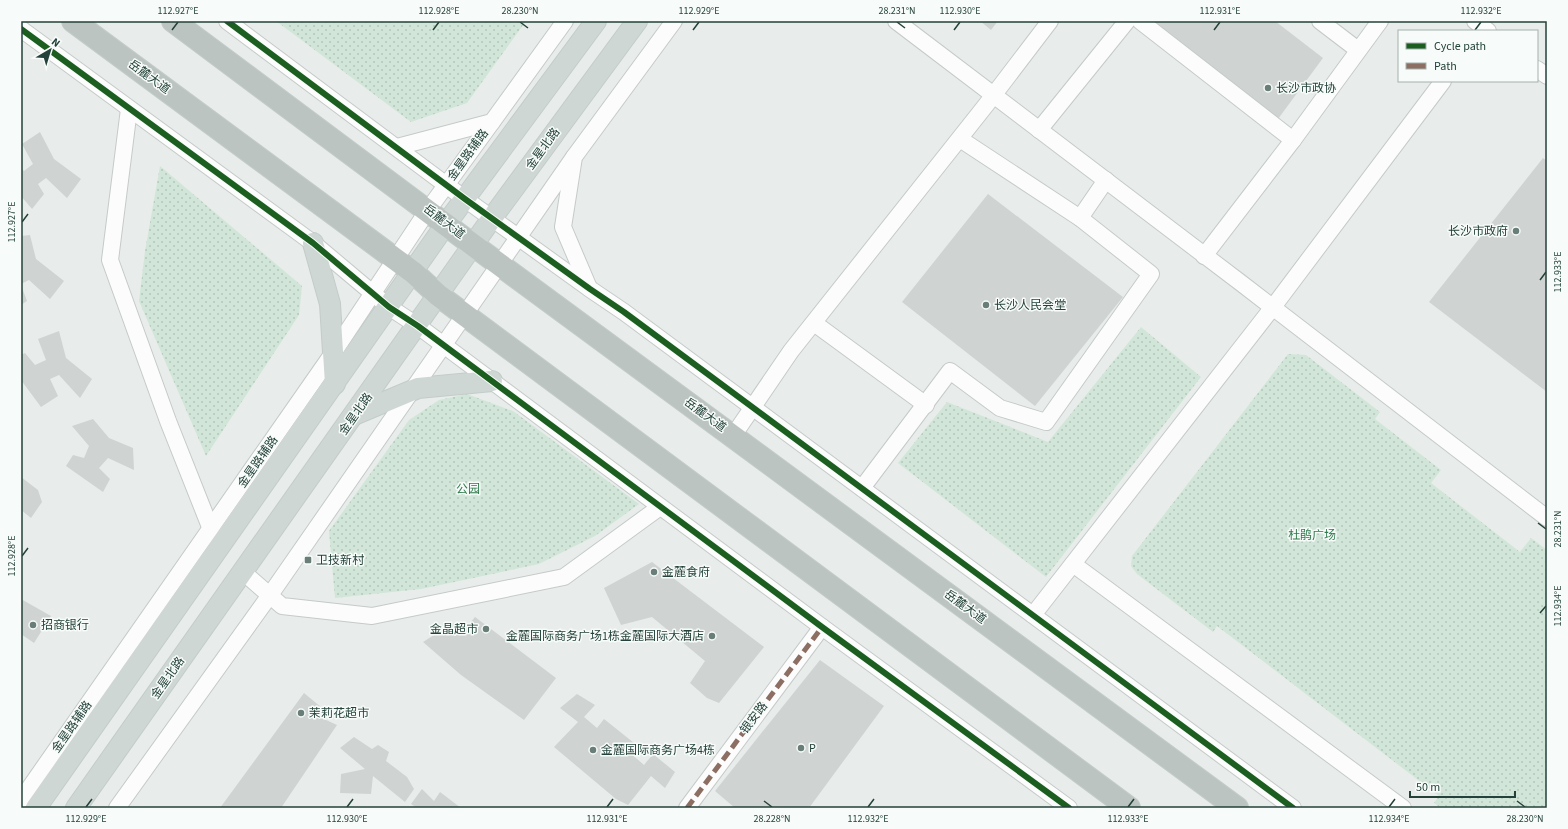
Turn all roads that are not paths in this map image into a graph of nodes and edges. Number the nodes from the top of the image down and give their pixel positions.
1 (73, 21) edge
2 (173, 21) edge
3 (227, 21) edge
4 (565, 21) edge
5 (596, 21) edge
6 (637, 21) edge
7 (674, 21) edge
8 (896, 21) edge
9 (1050, 21) edge
10 (1126, 21) edge
11 (1140, 21) edge
12 (1320, 21) edge
13 (1380, 21) edge
14 (21, 30) edge
15 (1358, 50) junction
16 (1538, 70) edge
17 (1547, 76) edge
18 (1443, 82) edge
19 (994, 95) junction
20 (129, 109) junction
21 (492, 122) junction
22 (1040, 130) junction
23 (960, 139) junction
24 (1293, 140) junction
25 (397, 147) junction
26 (574, 157) junction
27 (1106, 180) junction
28 (446, 184) junction
29 (465, 199) junction
30 (428, 210) junction
31 (492, 218) junction
32 (1080, 218) junction
33 (446, 224) junction
34 (519, 238) junction
35 (313, 243) junction
36 (473, 245) junction
37 (1204, 256) junction
38 (395, 259) junction
39 (500, 265) junction
40 (414, 273) junction
41 (590, 289) junction
42 (372, 293) junction
43 (438, 295) junction
44 (389, 307) junction
45 (1273, 307) junction
46 (465, 315) junction
47 (814, 323) junction
48 (418, 326) junction
49 (444, 345) junction
50 (333, 353) junction
51 (492, 381) junction
52 (335, 384) junction
53 (411, 391) junction
54 (926, 405) junction
55 (753, 407) junction
56 (356, 414) junction
57 (733, 436) junction
58 (862, 488) junction
59 (660, 507) junction
60 (1547, 518) edge
61 (218, 549) junction
62 (1074, 564) junction
63 (243, 572) junction
64 (270, 594) junction
65 (1033, 615) junction
66 (822, 627) junction
67 (21, 800) edge
68 (36, 808) edge
69 (76, 808) edge
70 (117, 808) edge
71 (687, 808) edge
72 (1069, 808) edge
73 (1129, 808) edge
74 (1237, 808) edge
75 (1293, 808) edge
76 (1403, 808) edge

1 - 38 highway, 岳麓大道
2 - 30 highway, 岳麓大道
3 - 25 street
4 - 21 street, 金星路辅路
5 - 29 main road
6 - 31 main road, 金星北路
7 - 26 street
8 - 19 street
9 - 19 street
10 - 22 street
11 - 24 street
12 - 15 street
13 - 15 street
14 - 20 street
15 - 24 street
16 - 17 street
18 - 45 street
19 - 22 street
19 - 23 street
20 - 35 street
20 - 61 street
21 - 25 street
21 - 28 street, 金星路辅路
22 - 27 street
23 - 32 street
23 - 47 street
24 - 37 street
25 - 28 street
26 - 34 street
26 - 41 street
27 - 32 street
27 - 37 street
28 - 29 street
28 - 30 street, 金星路辅路
29 - 31 street
29 - 33 main road
30 - 33 highway, 岳麓大道
30 - 38 street, 金星路辅路
31 - 34 street
31 - 36 main road, 金星北路
32 - 54 street
33 - 36 highway, 岳麓大道
33 - 40 main road
34 - 39 street
34 - 41 street
35 - 42 street
35 - 50 main road
36 - 39 highway, 岳麓大道
36 - 43 main road, 金星北路
37 - 45 street
38 - 40 highway, 岳麓大道
38 - 42 street, 金星路辅路
39 - 46 street
39 - 57 highway, 岳麓大道
40 - 43 highway, 岳麓大道
40 - 44 main road
41 - 55 street
42 - 44 street
42 - 50 street, 金星路辅路
43 - 46 highway, 岳麓大道
43 - 48 main road, 金星北路
44 - 48 street
44 - 52 main road
45 - 60 street
45 - 62 street
46 - 49 street
46 - 73 highway, 岳麓大道
47 - 54 street
47 - 55 street
48 - 49 street
48 - 56 main road, 金星北路
49 - 51 street
49 - 53 street
50 - 52 main road
50 - 67 street, 金星路辅路
51 - 53 main road
51 - 59 street
52 - 61 main road
53 - 56 main road
53 - 64 street
54 - 58 street
55 - 57 street
55 - 58 street
56 - 63 main road, 金星北路
57 - 74 highway, 岳麓大道
58 - 65 street
59 - 64 street
59 - 66 street
61 - 68 main road
62 - 65 street
62 - 76 street
63 - 64 street
63 - 69 main road, 金星北路
64 - 70 street
65 - 75 street
66 - 71 street, 银安路
66 - 72 street

